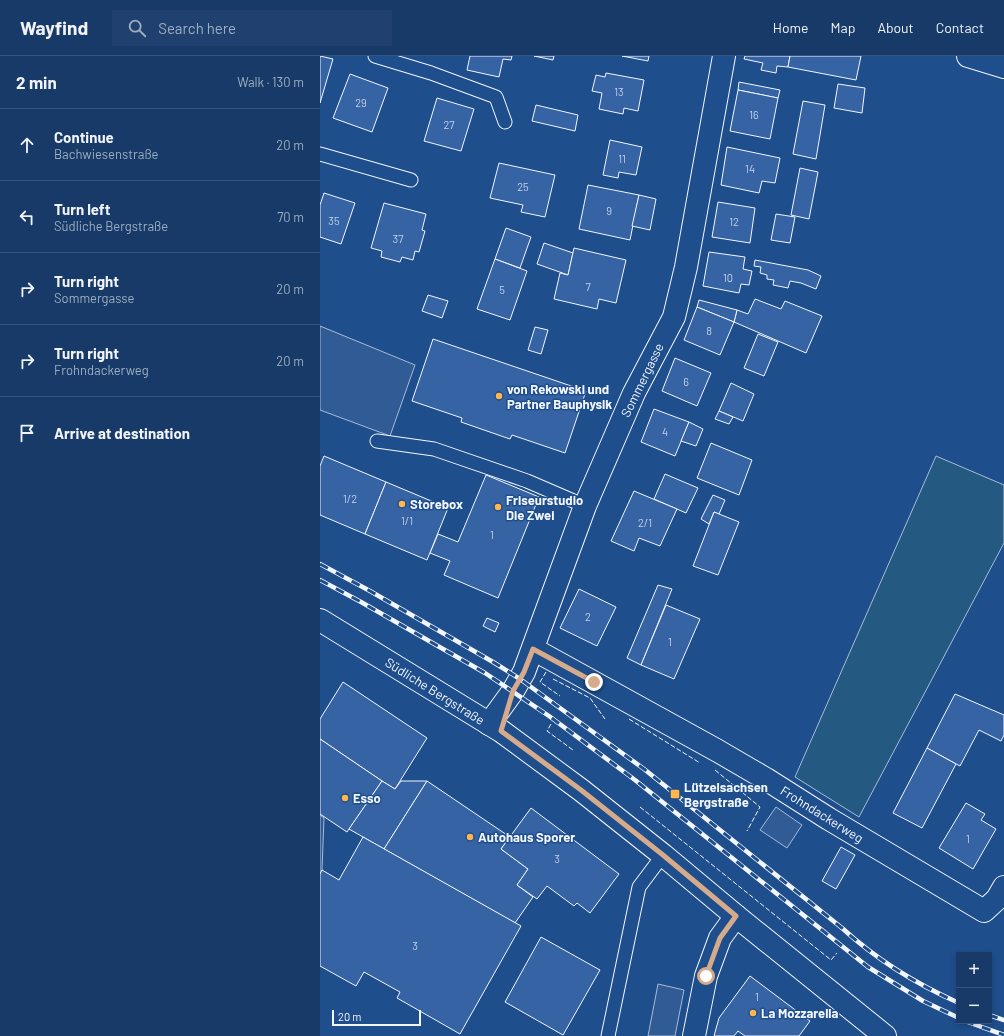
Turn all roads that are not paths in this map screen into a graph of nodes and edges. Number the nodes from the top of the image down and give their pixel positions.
1 (375, 56) edge
2 (724, 56) edge
3 (968, 56) edge
4 (1004, 67) edge
5 (505, 122) dead end
6 (320, 154) edge
7 (411, 180) dead end
8 (377, 441) dead end
9 (586, 506) junction
10 (320, 620) edge
11 (533, 649) junction
12 (495, 728) junction
13 (663, 855) junction
14 (1004, 887) edge
15 (736, 916) junction
16 (608, 1036) edge
17 (694, 1036) edge
18 (885, 1036) edge

1 - 5 lane
2 - 9 street, Sommergasse
3 - 4 street
6 - 7 lane
8 - 9 lane
9 - 11 street, Sommergasse
10 - 12 street, Südliche Bergstraße
11 - 12 street, Sommergasse
11 - 14 street, Frohndackerweg
12 - 13 street, Südliche Bergstraße
13 - 15 street, Südliche Bergstraße
13 - 16 lane
15 - 17 street
15 - 18 street, Südliche Bergstraße

